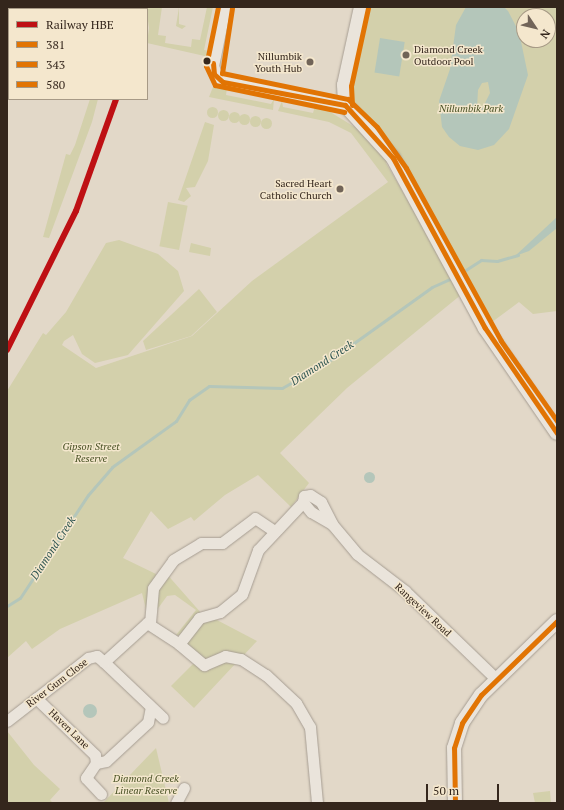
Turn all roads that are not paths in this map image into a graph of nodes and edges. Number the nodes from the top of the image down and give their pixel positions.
1 (225, 7) edge
2 (361, 7) edge
3 (344, 105) junction
4 (557, 433) edge
5 (274, 531) junction
6 (557, 621) edge
7 (150, 623) junction
8 (178, 644) junction
9 (104, 662) junction
10 (496, 679) junction
11 (36, 698) junction
12 (151, 707) junction
13 (163, 718) dead end
14 (7, 720) edge
15 (96, 763) junction
16 (184, 788) dead end
17 (102, 794) dead end
18 (176, 803) edge
19 (317, 803) edge
20 (455, 803) edge

1 - 3 street
2 - 3 street
3 - 4 street
5 - 7 street
5 - 8 street
5 - 10 street, Rangeview Road
6 - 10 street
7 - 8 street
7 - 9 street, River Gum Close
8 - 19 street
9 - 11 street, River Gum Close
9 - 12 street
10 - 20 street
11 - 14 street, River Gum Close
11 - 15 street, Haven Lane
12 - 13 street
12 - 15 street
15 - 17 street
16 - 18 street

